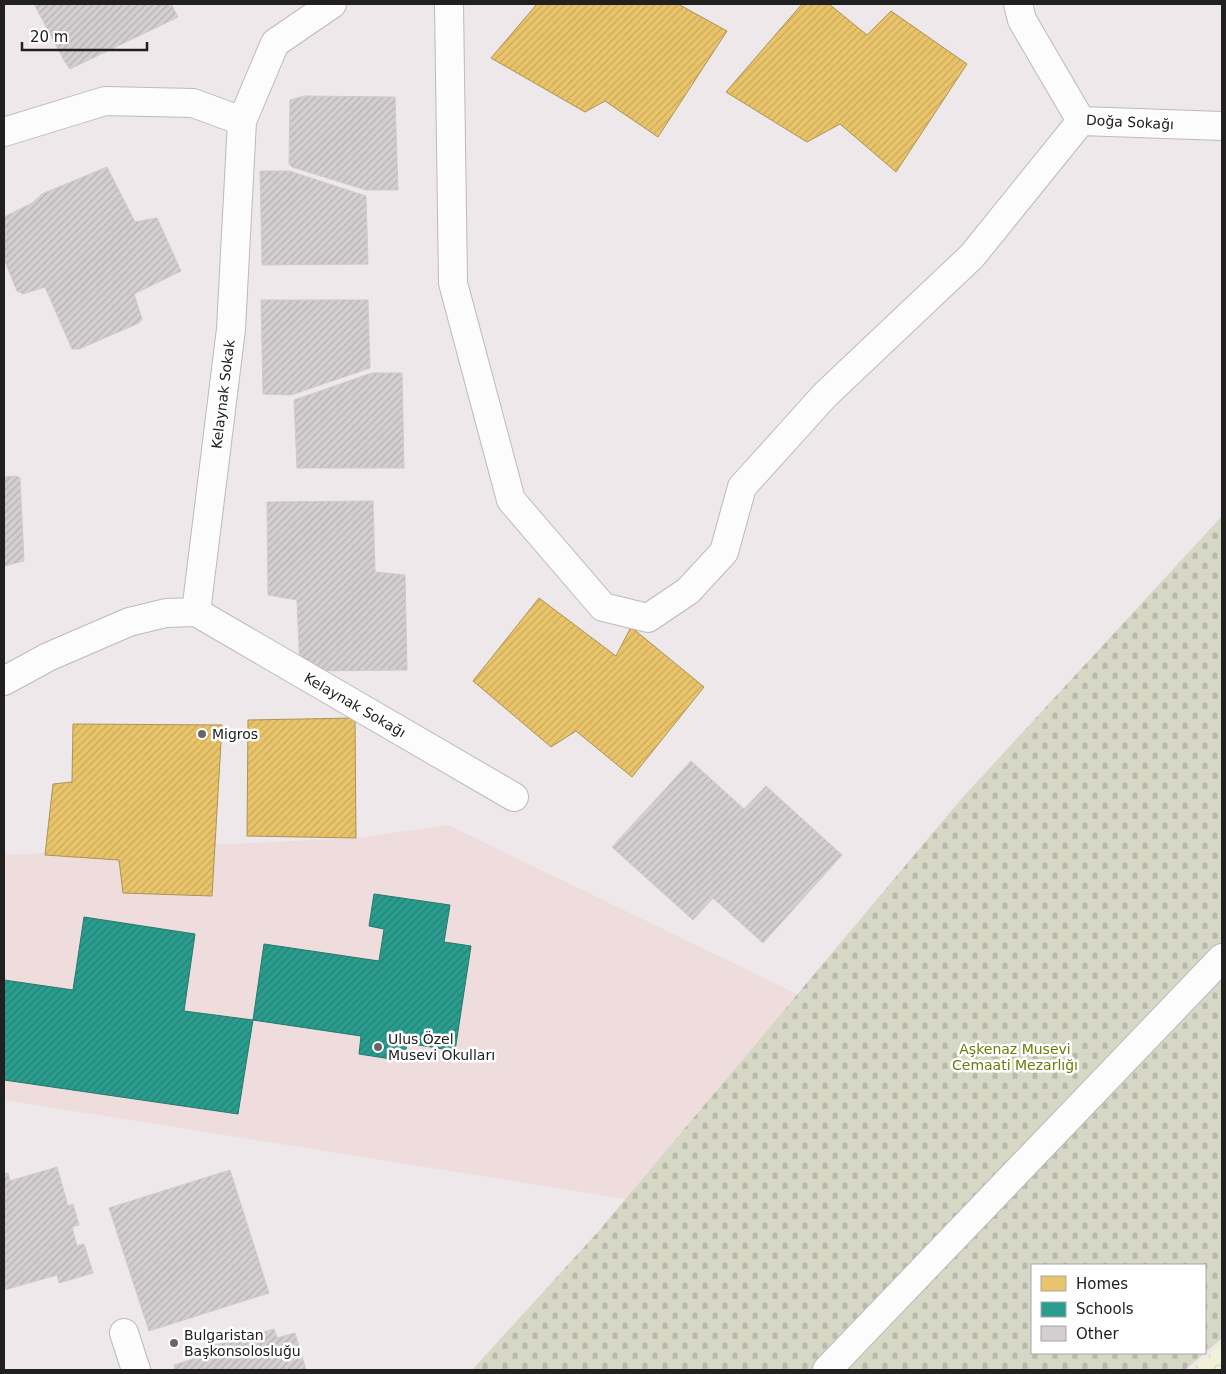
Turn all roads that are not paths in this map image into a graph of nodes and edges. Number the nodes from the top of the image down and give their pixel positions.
1 (332, 4) edge
2 (449, 4) edge
3 (1018, 4) edge
4 (242, 121) junction
5 (1081, 121) junction
6 (1222, 126) edge
7 (4, 132) edge
8 (196, 612) junction
9 (4, 681) edge
10 (514, 798) dead end
11 (1222, 958) edge
12 (124, 1333) dead end
13 (136, 1370) edge
14 (827, 1370) edge

1 - 4 street, Kelaynak Sokak
2 - 5 street
3 - 5 street, Doğa Sokağı
4 - 7 street
4 - 8 street, Kelaynak Sokak
5 - 6 street, Doğa Sokağı
8 - 9 street
8 - 10 street, Kelaynak Sokağı
11 - 14 street
12 - 13 street

